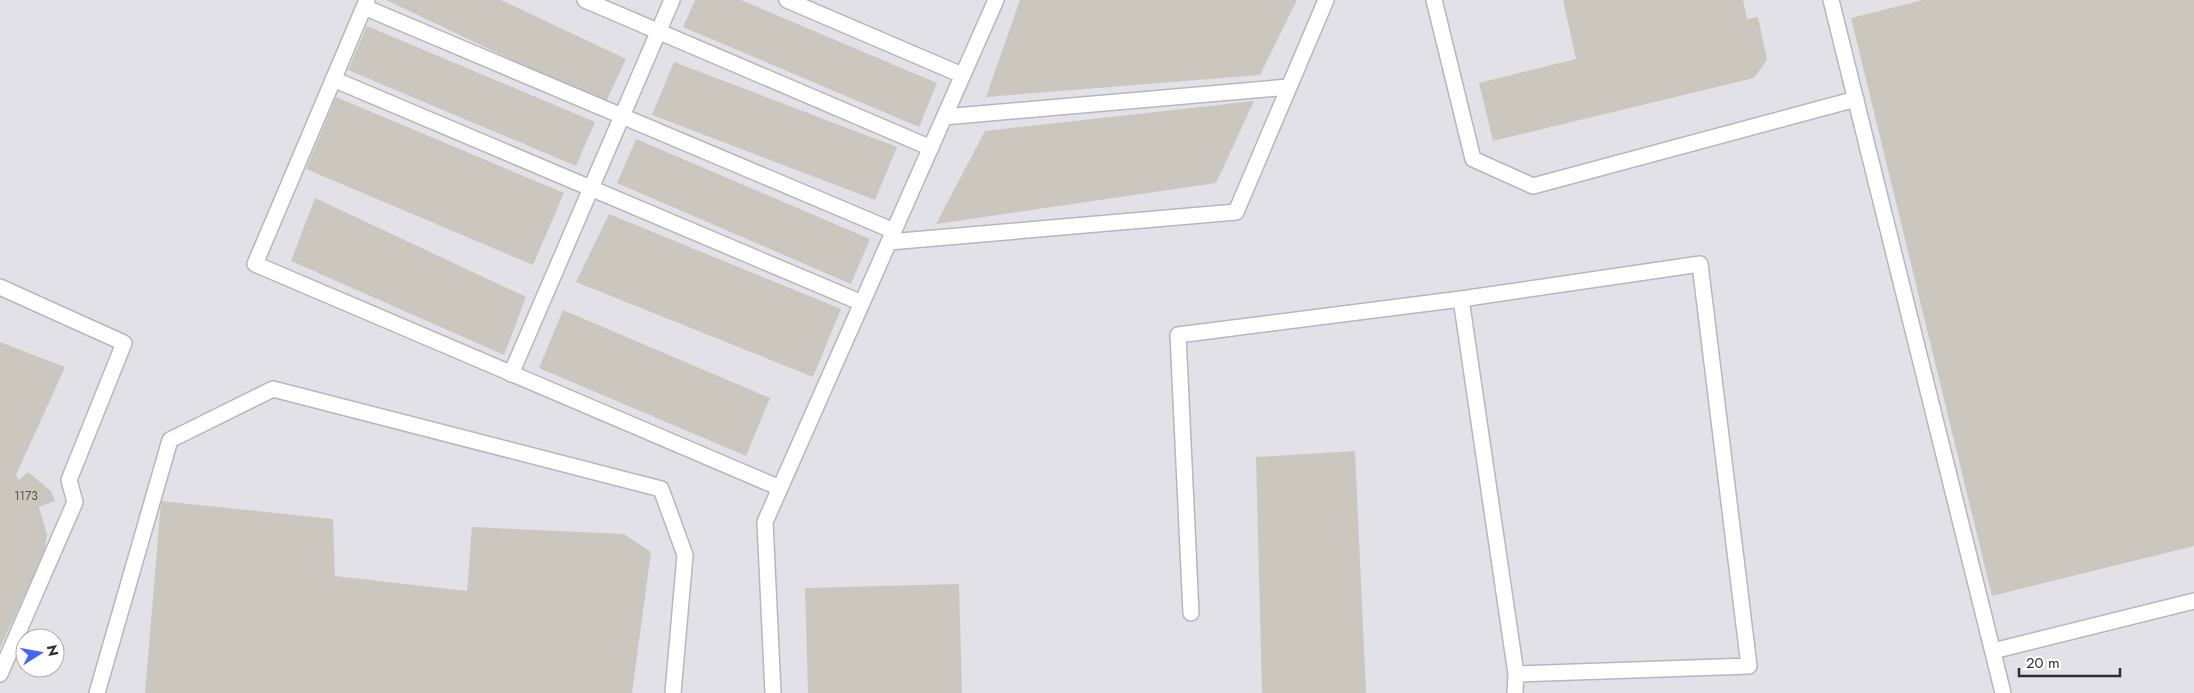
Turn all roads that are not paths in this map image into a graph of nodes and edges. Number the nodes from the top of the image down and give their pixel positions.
1 (585, 0) edge
2 (672, 0) edge
3 (787, 0) edge
4 (996, 0) edge
5 (1326, 0) edge
6 (1434, 0) edge
7 (1831, 0) edge
8 (365, 4) edge
9 (658, 31) junction
10 (962, 76) junction
11 (333, 79) junction
12 (1289, 87) junction
13 (1856, 99) junction
14 (622, 116) junction
15 (944, 117) junction
16 (931, 148) junction
17 (591, 188) junction
18 (892, 237) junction
19 (0, 287) edge
20 (1461, 299) junction
21 (862, 303) junction
22 (511, 374) junction
23 (780, 488) junction
24 (2194, 601) edge
25 (1191, 613) dead end
26 (1993, 652) junction
27 (0, 674) edge
28 (1516, 674) junction
29 (97, 693) edge
30 (673, 693) edge
31 (773, 693) edge
32 (1515, 693) edge
33 (2003, 693) edge

1 - 9 lane
2 - 9 lane
3 - 10 lane
4 - 10 lane
5 - 12 lane
6 - 13 lane
7 - 13 lane
8 - 11 lane
8 - 14 lane
9 - 14 lane
9 - 16 lane
10 - 15 lane
11 - 17 lane
11 - 22 lane
12 - 15 lane
12 - 18 lane
13 - 26 lane
14 - 17 lane
14 - 18 lane
15 - 16 lane
16 - 18 lane
17 - 21 lane
17 - 22 lane
18 - 21 lane
19 - 27 lane
20 - 25 lane
20 - 28 lane
20 - 28 lane
21 - 23 lane
22 - 23 lane
23 - 31 lane
24 - 26 lane
26 - 33 lane
28 - 32 lane
29 - 30 lane

